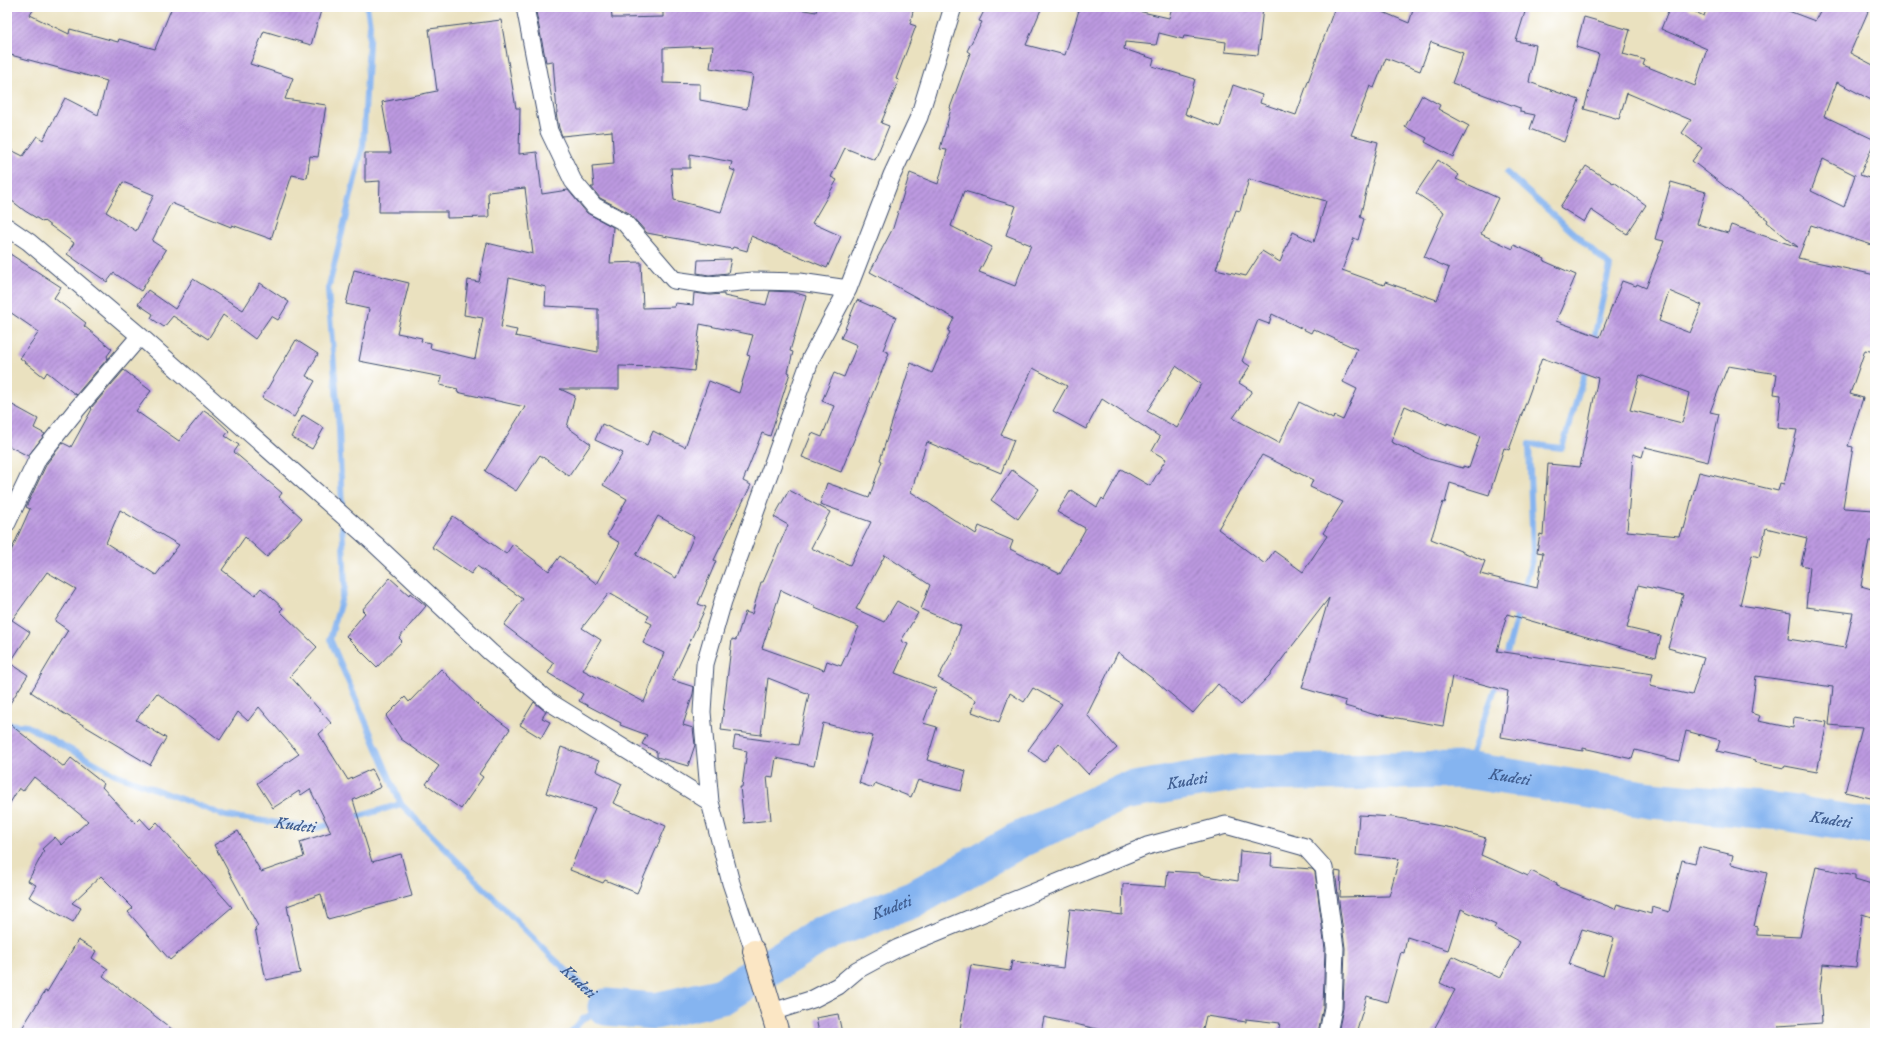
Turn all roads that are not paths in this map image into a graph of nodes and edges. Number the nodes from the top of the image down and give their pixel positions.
1 (525, 7) edge
2 (953, 7) edge
3 (7, 227) edge
4 (848, 288) junction
5 (140, 336) junction
6 (7, 523) edge
7 (710, 802) junction
8 (754, 951) joint
9 (772, 1012) junction
10 (778, 1033) edge
11 (1328, 1033) edge

1 - 4 street
2 - 4 street
3 - 5 street
4 - 7 street
5 - 6 street
5 - 7 street
7 - 8 street
8 - 9 street
9 - 10 street
9 - 11 street

